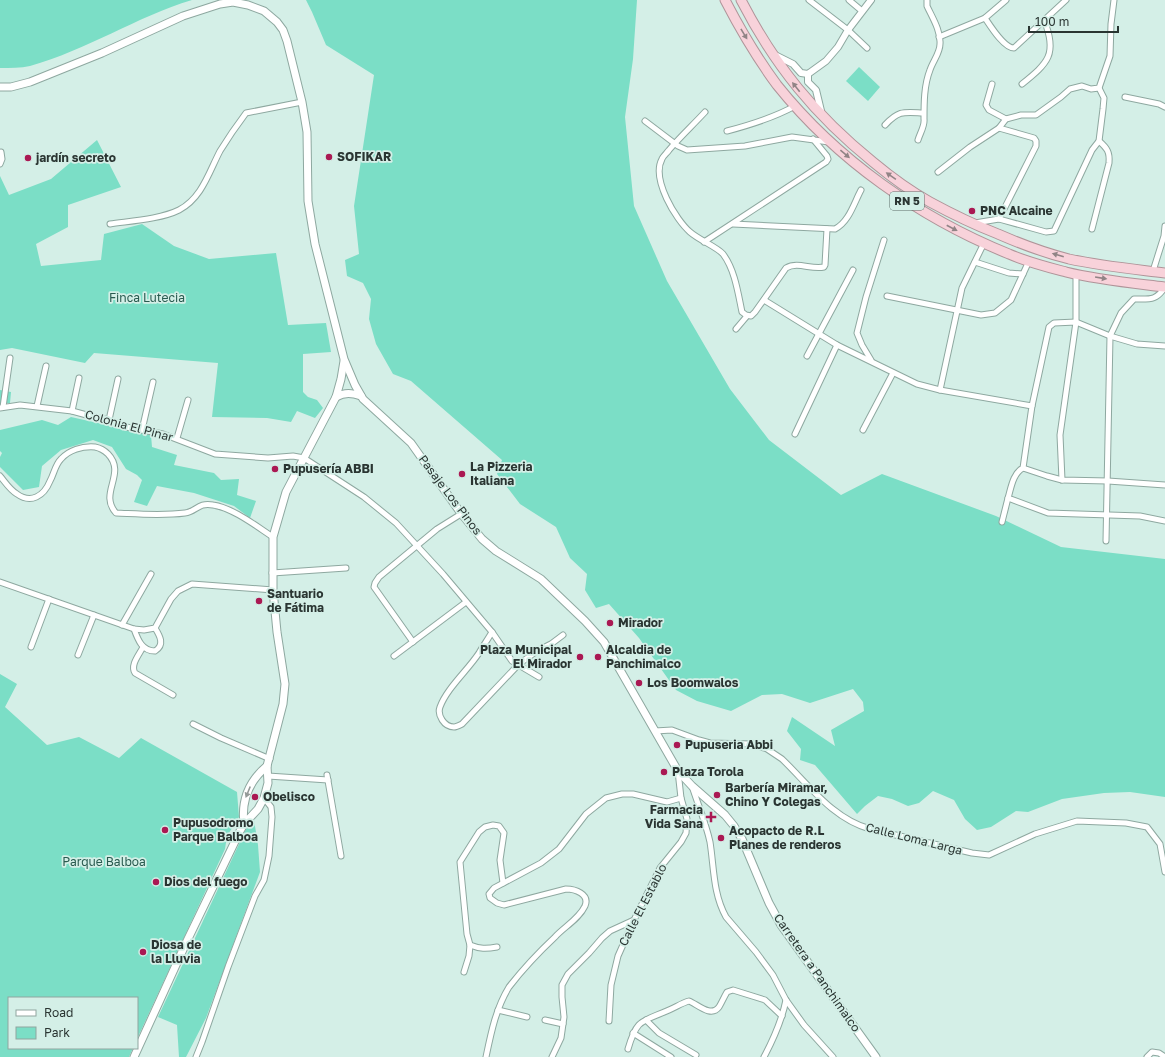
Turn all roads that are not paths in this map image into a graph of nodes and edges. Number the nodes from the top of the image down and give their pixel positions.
1 (725, 0) edge
2 (741, 0) edge
3 (809, 0) edge
4 (849, 0) edge
5 (872, 0) edge
6 (927, 0) edge
7 (1006, 0) edge
8 (1066, 0) edge
9 (1114, 0) edge
10 (220, 2) edge
11 (862, 11) junction
12 (985, 18) junction
13 (1044, 20) junction
14 (848, 30) junction
15 (939, 37) junction
16 (867, 48) dead end
17 (772, 54) junction
18 (808, 74) junction
19 (992, 84) dead end
20 (1022, 84) dead end
21 (0, 87) edge
22 (1099, 88) junction
23 (1125, 97) dead end
24 (302, 102) junction
25 (795, 106) junction
26 (1165, 107) edge
27 (705, 112) dead end
28 (923, 113) junction
29 (822, 115) junction
30 (1006, 119) junction
31 (645, 121) dead end
32 (885, 126) dead end
33 (999, 128) junction
34 (727, 131) dead end
35 (813, 139) junction
36 (918, 140) dead end
37 (1099, 141) junction
38 (830, 142) junction
39 (675, 143) junction
40 (1, 152) edge
41 (0, 164) edge
42 (938, 172) dead end
43 (861, 190) dead end
44 (998, 219) junction
45 (110, 224) dead end
46 (733, 224) junction
47 (972, 224) junction
48 (1165, 226) edge
49 (828, 229) junction
50 (1092, 229) dead end
51 (884, 240) dead end
52 (704, 242) junction
53 (984, 243) junction
54 (1029, 261) junction
55 (975, 262) junction
56 (853, 270) dead end
57 (1153, 271) junction
58 (1165, 273) edge
59 (1023, 274) junction
60 (1076, 274) junction
61 (1165, 287) edge
62 (887, 296) dead end
63 (764, 300) junction
64 (958, 311) junction
65 (747, 316) junction
66 (1076, 322) junction
67 (736, 329) dead end
68 (818, 334) junction
69 (1110, 336) junction
70 (837, 345) junction
71 (1165, 346) edge
72 (807, 356) dead end
73 (10, 358) dead end
74 (344, 359) junction
75 (871, 361) junction
76 (46, 366) dead end
77 (893, 373) junction
78 (79, 378) dead end
79 (118, 379) dead end
80 (153, 382) dead end
81 (940, 390) junction
82 (2, 396) edge
83 (361, 396) junction
84 (336, 397) junction
85 (188, 400) dead end
86 (37, 406) junction
87 (1032, 406) junction
88 (1, 408) edge
89 (72, 411) junction
90 (109, 420) junction
91 (142, 430) junction
92 (863, 430) dead end
93 (795, 434) dead end
94 (177, 438) junction
95 (304, 458) junction
96 (1023, 468) junction
97 (0, 476) edge
98 (1062, 480) junction
99 (1108, 481) junction
100 (1165, 485) edge
101 (1008, 498) junction
102 (461, 514) junction
103 (1106, 515) junction
104 (1165, 521) edge
105 (1002, 522) dead end
106 (273, 537) junction
107 (1106, 541) dead end
108 (417, 546) junction
109 (346, 568) dead end
110 (272, 573) junction
111 (151, 574) dead end
112 (0, 582) edge
113 (273, 590) junction
114 (49, 599) junction
115 (466, 602) junction
116 (94, 615) junction
117 (122, 625) junction
118 (155, 628) junction
119 (134, 629) junction
120 (492, 632) junction
121 (563, 635) dead end
122 (413, 642) junction
123 (143, 647) junction
124 (31, 648) dead end
125 (78, 655) dead end
126 (394, 656) dead end
127 (518, 664) junction
128 (539, 677) dead end
129 (173, 695) dead end
130 (192, 724) dead end
131 (656, 732) junction
132 (269, 763) junction
133 (678, 771) junction
134 (268, 776) junction
135 (692, 786) junction
136 (264, 798) junction
137 (681, 798) junction
138 (704, 798) junction
139 (697, 802) junction
140 (244, 824) junction
141 (341, 856) dead end
142 (1165, 872) edge
143 (502, 883) junction
144 (634, 920) junction
145 (470, 945) junction
146 (497, 946) dead end
147 (464, 972) dead end
148 (786, 1000) junction
149 (498, 1010) junction
150 (782, 1016) junction
151 (527, 1017) dead end
152 (545, 1020) dead end
153 (646, 1020) junction
154 (609, 1021) dead end
155 (563, 1024) junction
156 (633, 1033) junction
157 (138, 1048) edge
158 (628, 1049) dead end
159 (826, 1051) junction
160 (696, 1055) dead end
161 (1165, 1056) edge
162 (196, 1057) edge
163 (486, 1057) edge
164 (552, 1057) edge
165 (671, 1057) edge
166 (764, 1057) edge
167 (823, 1057) edge
168 (833, 1057) edge
169 (876, 1057) edge
170 (1147, 1057) edge

1 -> 25 highway, RN 5
2 - 17 highway, RN 5
3 - 14 street
4 - 11 street
5 - 11 street
6 - 15 street
7 - 12 street
8 - 13 street
9 - 22 street
10 - 21 main road
10 - 24 main road
11 - 14 street
12 - 13 street
12 - 15 street
13 - 20 street
14 - 16 street
14 - 18 street
15 - 28 street
17 - 18 street
29 -> 17 highway, RN 5
18 - 29 street
19 - 30 street
22 - 30 street
22 - 37 street
23 - 26 street
24 - 45 street
24 - 74 main road
25 - 34 street
25 - 38 highway, RN 5
27 - 39 street
28 - 32 street
28 - 36 street
47 -> 29 highway, RN 5
30 - 33 street
31 - 39 street
33 - 42 street
33 - 44 street
35 - 38 street
35 - 39 street
35 - 46 street
37 - 44 street
37 - 50 street
38 -> 53 highway, RN 5
39 - 52 street
40 - 41 street
43 - 49 street
44 - 47 street
46 - 49 street
46 - 52 street
57 -> 47 highway, RN 5
48 - 57 street
49 - 63 street
51 - 75 street
52 - 65 street
53 - 54 highway, RN 5
53 - 55 street
54 - 59 street
54 - 60 highway, RN 5
55 - 59 street
55 - 64 street
56 - 68 street
57 - 58 highway, RN 5
59 - 64 street
60 -> 61 highway, RN 5
60 - 66 street
61 - 69 street
62 - 64 street
63 - 65 street
63 - 68 street
64 - 81 street
65 - 67 street
66 - 69 street
66 - 87 street
66 - 98 street
68 - 70 street
68 - 72 street
69 - 71 street
69 - 99 street
70 - 75 street
70 - 93 street
73 - 82 street
74 - 83 main road, Pasaje Los Pinos
74 - 84 main road
75 - 77 street
76 - 86 street
77 - 81 street
77 - 92 street
78 - 89 street
79 - 90 street
80 - 91 street
81 - 87 street
82 - 88 street
83 - 84 main road
83 - 102 main road, Pasaje Los Pinos
84 - 95 main road
85 - 94 street
86 - 88 street, Colonia El Pinar
86 - 89 street, Colonia El Pinar
87 - 96 street
89 - 90 street, Colonia El Pinar
90 - 91 street, Colonia El Pinar
91 - 94 street, Colonia El Pinar
94 - 95 street, Colonia El Pinar
95 - 106 main road
95 - 108 street
96 - 98 street
96 - 101 street
97 - 106 street
98 - 99 street
99 - 100 street
99 - 103 street
101 - 103 street
101 - 105 street
102 - 108 street
102 - 131 main road, Pasaje Los Pinos
103 - 104 street
103 - 107 street
106 - 110 main road
108 - 115 street
108 - 122 street
109 - 110 street
110 - 113 main road
111 - 117 street
112 - 114 street
113 - 118 street
113 - 132 main road
114 - 116 street
114 - 124 street
115 - 120 street
115 - 122 street
116 - 117 street
116 - 125 street
117 - 119 street
118 - 119 street
118 - 123 street
119 - 123 street
120 - 127 street
120 - 127 street
121 - 127 street
122 - 126 street
123 - 129 street
127 - 128 street
130 - 132 street
131 - 133 main road, Pasaje Los Pinos
131 - 142 street, Calle Loma Larga
132 - 134 main road
132 -> 140 main road
133 - 135 main road, Carretera a Panchimalco
133 - 137 street, Calle El Establo
134 - 136 main road
134 - 141 street
135 - 138 main road, Carretera a Panchimalco
135 - 139 street
136 - 140 main road
136 - 162 street
137 - 143 street
137 - 144 street, Calle El Establo
138 - 139 main road
138 - 169 main road, Carretera a Panchimalco
139 - 148 street
140 - 157 main road
143 - 145 street
143 - 149 street
144 - 154 street, Calle El Establo
144 - 155 street
145 - 146 street
145 - 147 street
148 - 150 street
148 - 159 street
149 - 151 street
149 - 163 street
150 - 153 street
150 - 166 street
152 - 155 street
153 - 156 street
153 - 160 street
155 - 164 street
156 - 158 street
156 - 165 street
159 - 167 street
159 - 168 street
161 - 170 street

